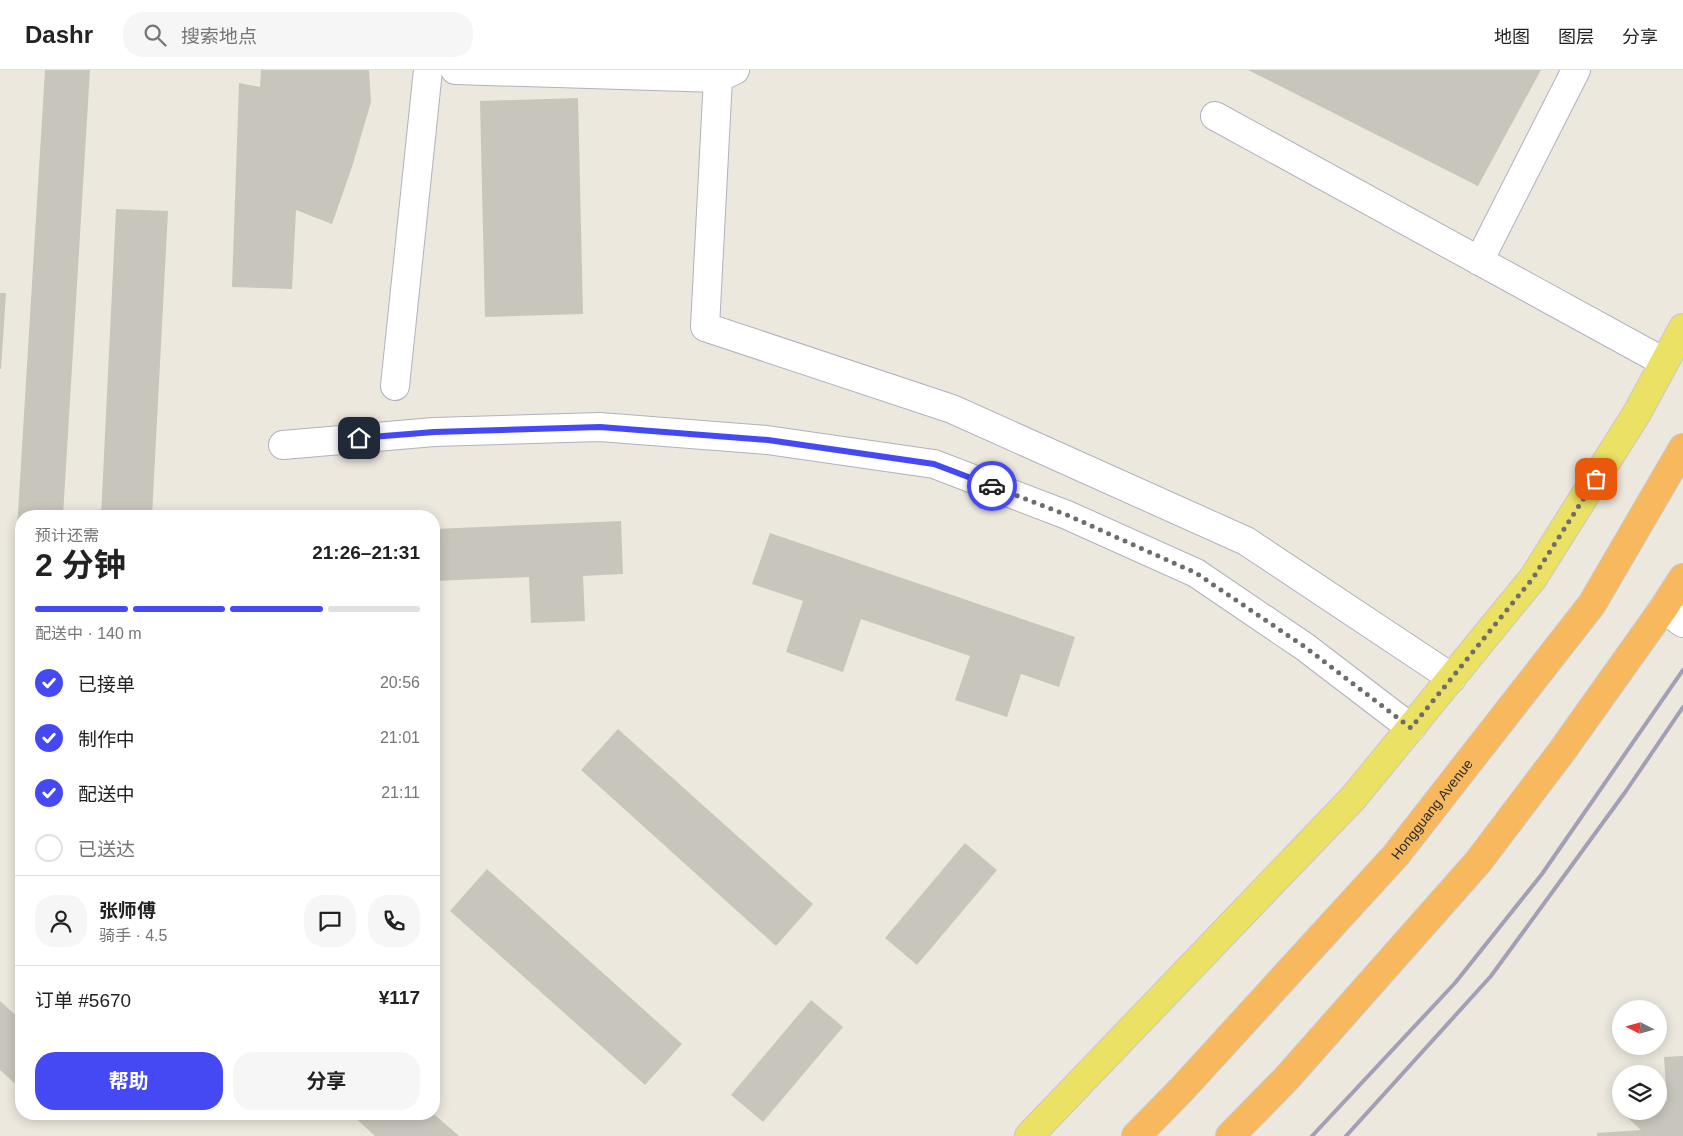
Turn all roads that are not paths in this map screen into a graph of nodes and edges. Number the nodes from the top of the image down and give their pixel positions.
1 (428, 70) edge
2 (455, 70) edge
3 (1576, 70) edge
4 (726, 74) edge
5 (1215, 116) dead end
6 (1479, 261) junction
7 (1683, 328) edge
8 (1664, 362) junction
9 (395, 386) dead end
10 (284, 445) dead end
11 (1683, 448) edge
12 (1683, 578) edge
13 (1673, 616) edge
14 (1452, 678) junction
15 (1411, 728) junction
16 (1029, 1136) edge
17 (1136, 1136) edge
18 (1230, 1136) edge

1 - 9 street
2 - 4 street
3 - 6 street
4 - 14 street
5 - 6 street
6 - 8 street
7 - 8 main road
8 - 14 main road
10 - 15 street
11 - 17 highway, Hongguang Avenue
12 - 13 highway
13 - 18 highway
14 - 15 main road
15 - 16 main road

